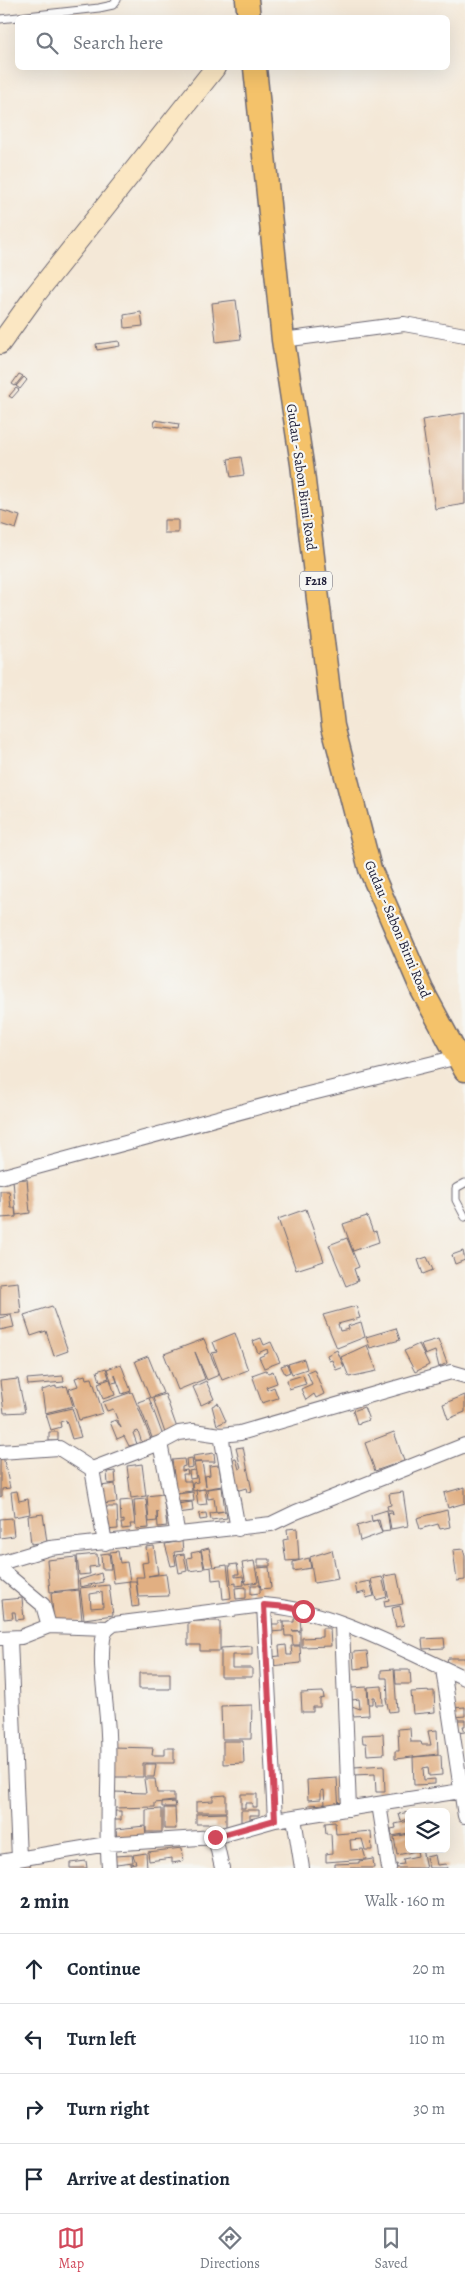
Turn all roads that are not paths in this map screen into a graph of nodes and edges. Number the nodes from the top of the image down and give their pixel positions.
1 (117, 0) edge
2 (246, 0) edge
3 (41, 15) edge
4 (248, 15) edge
5 (15, 18) edge
6 (0, 20) edge
7 (213, 70) edge
8 (255, 70) edge
9 (465, 335) edge
10 (283, 340) junction
11 (0, 344) edge
12 (462, 1064) edge
13 (0, 1177) edge
14 (465, 1183) edge
15 (465, 1217) edge
16 (465, 1376) edge
17 (221, 1435) junction
18 (160, 1443) junction
19 (465, 1445) edge
20 (0, 1452) edge
21 (92, 1469) junction
22 (238, 1529) junction
23 (178, 1535) junction
24 (105, 1543) junction
25 (0, 1563) edge
26 (0, 1569) edge
27 (264, 1605) junction
28 (342, 1624) junction
29 (49, 1626) junction
30 (107, 1628) junction
31 (5, 1639) edge
32 (443, 1669) junction
33 (465, 1678) edge
34 (461, 1791) junction
35 (379, 1804) junction
36 (349, 1809) junction
37 (465, 1816) edge
38 (294, 1818) junction
39 (275, 1820) junction
40 (215, 1837) junction
41 (107, 1844) junction
42 (19, 1859) junction
43 (0, 1862) edge
44 (36, 1862) edge
45 (109, 1868) edge
46 (222, 1868) edge
47 (302, 1868) edge
48 (389, 1868) edge

1 - 3 lane
2 - 4 main road
5 - 6 lane
7 - 11 street
8 - 10 main road, Gudau - Sabon Birni Road / F218
9 - 10 street
10 - 12 main road, Gudau - Sabon Birni Road / F218
12 - 13 street
14 - 15 lane
16 - 17 street
17 - 18 street
17 - 22 street
18 - 21 street
18 - 23 street
19 - 22 street
20 - 21 street
21 - 24 street
22 - 23 street
23 - 24 street
24 - 25 street
26 - 29 street
27 - 28 street
27 - 30 street
27 - 39 street
28 - 32 street
28 - 36 street
29 - 30 street
29 - 31 street
30 - 41 street
31 - 42 street
32 - 33 street
32 - 34 street
34 - 35 street
34 - 37 street
35 - 36 street
35 - 48 street
36 - 38 street
38 - 39 street
38 - 47 street
39 - 40 street
40 - 41 street
40 - 46 street
41 - 44 street
41 - 45 street
42 - 43 street
42 - 44 street

